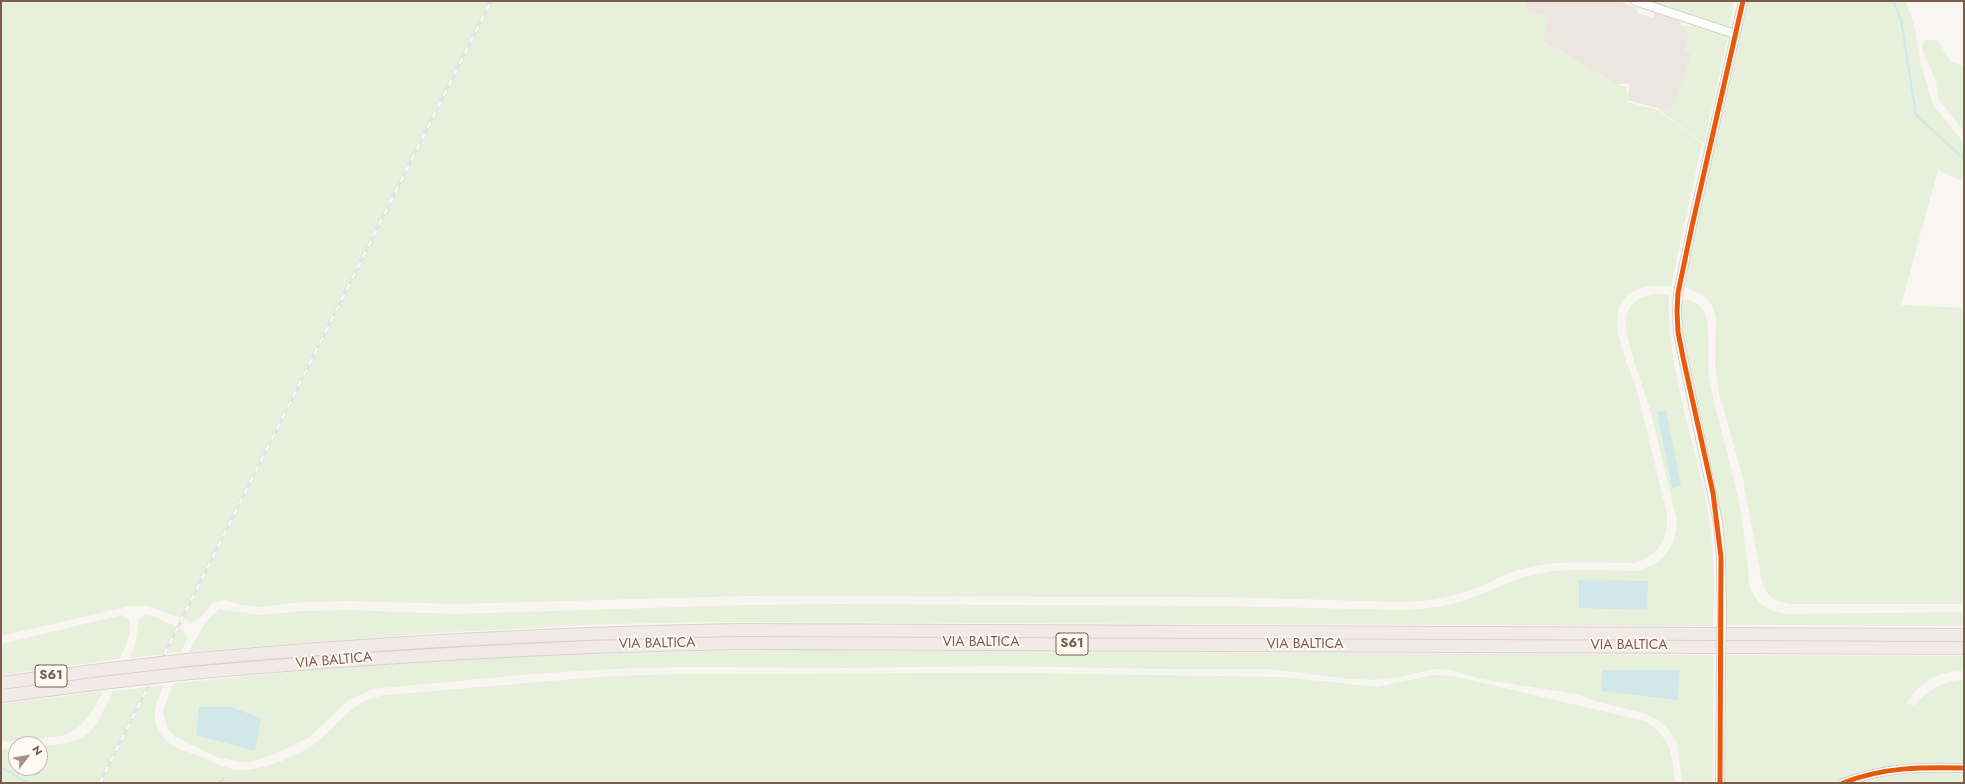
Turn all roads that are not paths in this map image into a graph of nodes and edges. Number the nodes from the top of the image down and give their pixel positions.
1 (1635, 1) edge
2 (1743, 1) edge
3 (1735, 34) junction
4 (1964, 635) edge
5 (1964, 648) edge
6 (1, 683) edge
7 (1, 696) edge
8 (1964, 768) edge
9 (1720, 783) edge
10 (1844, 783) edge

1 - 3 street
2 - 3 street
3 - 9 street, bridge
4 - 6 highway, VIA BALTICA / S61, bridge
5 - 7 highway, VIA BALTICA / S61, bridge
8 - 10 street

